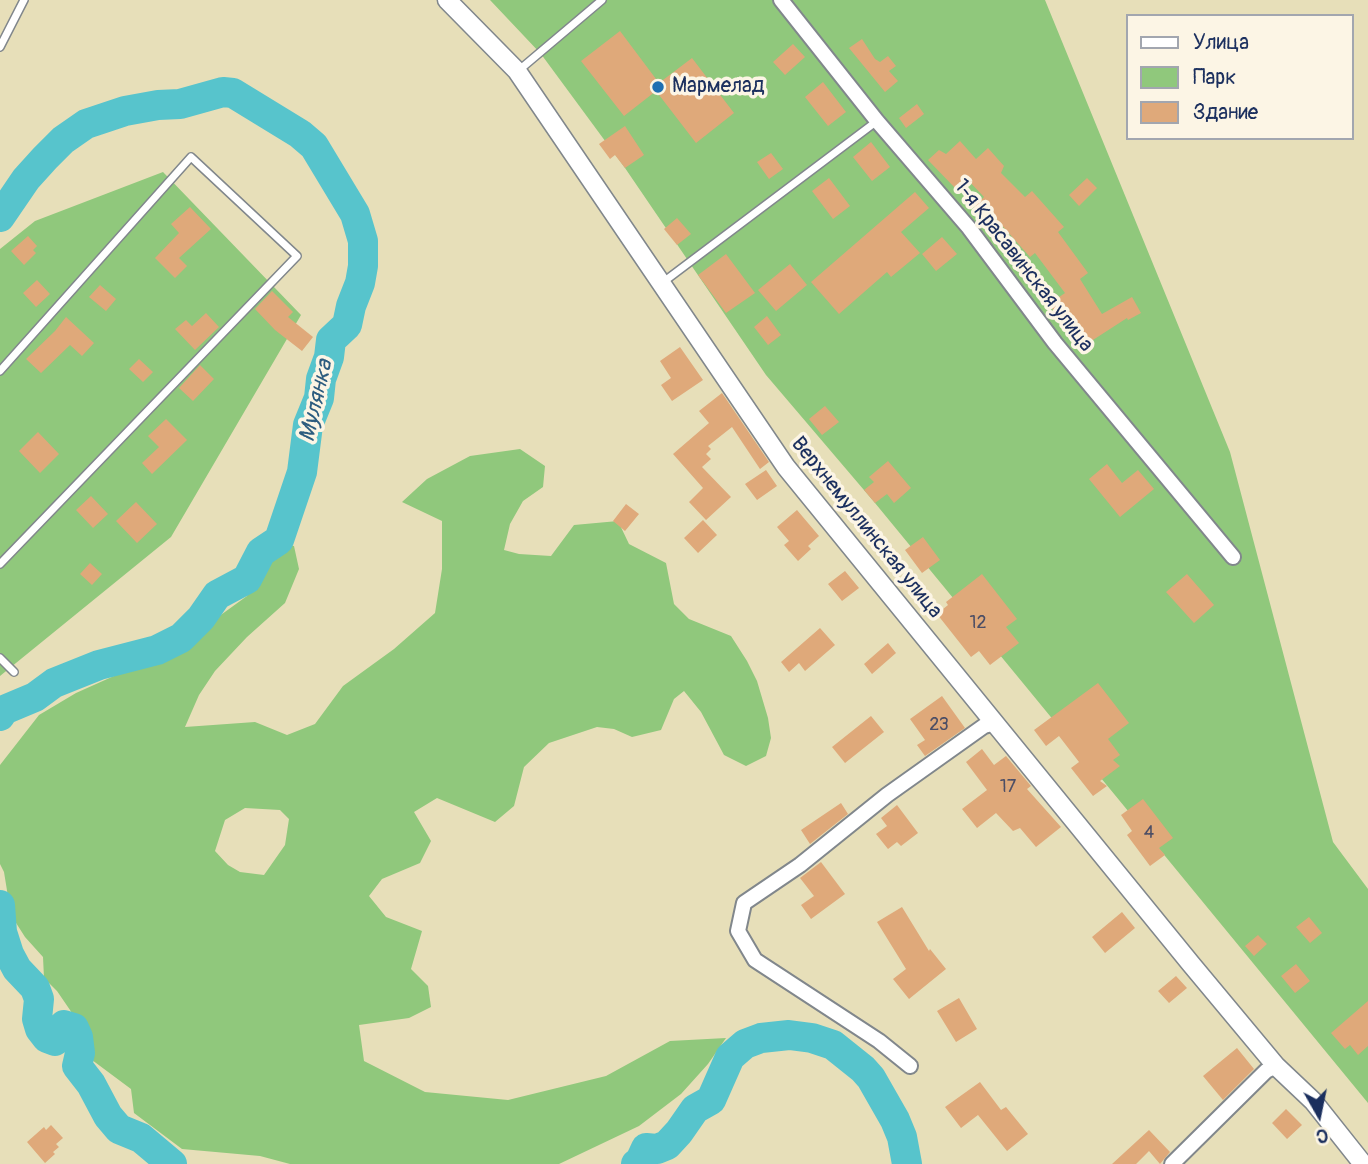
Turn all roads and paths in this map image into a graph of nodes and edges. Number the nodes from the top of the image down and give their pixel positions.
1 (23, 0) edge
2 (447, 0) edge
3 (602, 0) edge
4 (781, 0) edge
5 (0, 47) edge
6 (517, 71) junction
7 (877, 121) junction
8 (662, 284) junction
9 (0, 371) edge
10 (1233, 557) dead end
11 (0, 564) edge
12 (0, 658) edge
13 (14, 672) dead end
14 (995, 723) junction
15 (910, 1066) dead end
16 (1276, 1066) junction
17 (1359, 1163) edge
18 (1172, 1164) edge

1 - 5 lane
2 - 6 street, Верхнемуллинская улица
3 - 6 lane
4 - 7 street, 1-я Красавинская улица
6 - 8 street, Верхнемуллинская улица
7 - 8 lane
7 - 10 street, 1-я Красавинская улица
8 - 14 street, Верхнемуллинская улица
9 - 11 lane
12 - 13 lane
14 - 15 street
14 - 16 street, Верхнемуллинская улица
16 - 17 street, Верхнемуллинская улица
16 - 18 street

